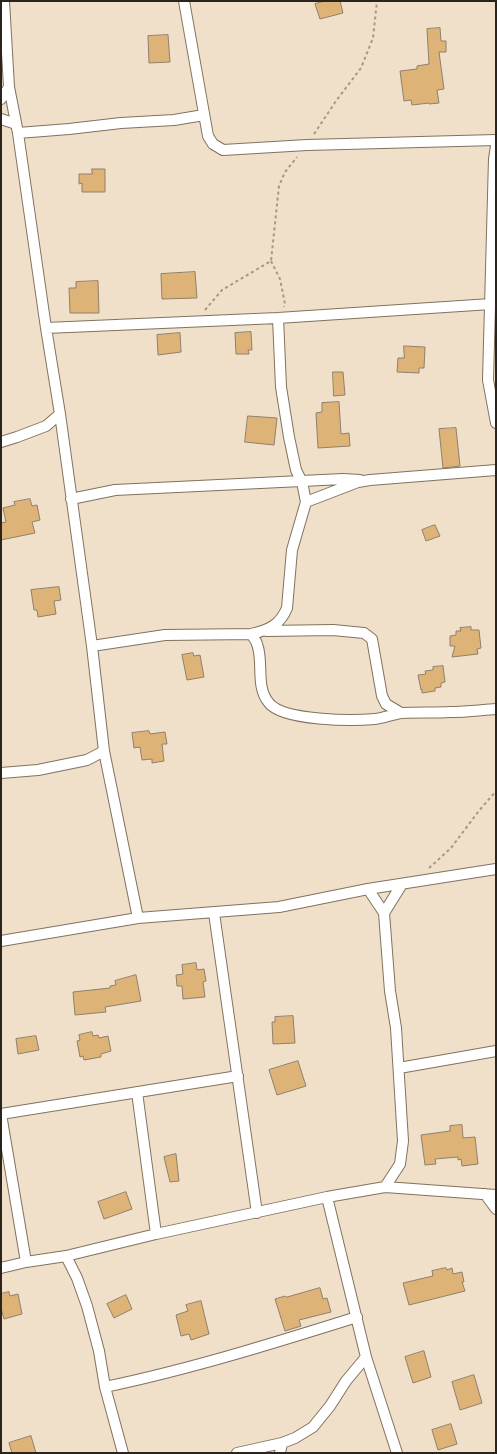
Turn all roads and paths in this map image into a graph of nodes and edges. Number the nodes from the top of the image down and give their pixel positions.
1 (4, 1) edge
2 (184, 1) edge
3 (377, 1) edge
4 (9, 86) junction
5 (1, 99) edge
6 (204, 115) junction
7 (1, 119) edge
8 (17, 128) junction
9 (496, 140) edge
10 (307, 145) junction
11 (496, 146) edge
12 (495, 159) edge
13 (271, 261) junction
14 (491, 304) junction
15 (278, 318) junction
16 (202, 322) junction
17 (46, 328) junction
18 (492, 380) edge
19 (60, 414) junction
20 (496, 423) edge
21 (1, 442) edge
22 (496, 470) edge
23 (370, 480) junction
24 (302, 482) junction
25 (71, 499) junction
26 (306, 502) junction
27 (265, 631) junction
28 (251, 634) junction
29 (92, 646) junction
30 (496, 709) edge
31 (401, 713) junction
32 (104, 752) junction
33 (1, 773) edge
34 (496, 791) edge
35 (496, 869) edge
36 (413, 882) junction
37 (402, 884) junction
38 (368, 889) junction
39 (214, 913) junction
40 (384, 913) junction
41 (138, 918) junction
42 (1, 941) edge
43 (496, 1051) edge
44 (399, 1068) junction
45 (238, 1076) junction
46 (137, 1092) junction
47 (1, 1114) edge
48 (385, 1187) junction
49 (485, 1194) junction
50 (496, 1195) edge
51 (328, 1197) junction
52 (496, 1209) edge
53 (257, 1213) junction
54 (156, 1234) junction
55 (66, 1256) junction
56 (26, 1262) junction
57 (1, 1268) edge
58 (357, 1317) junction
59 (366, 1357) junction
60 (105, 1387) junction
61 (281, 1448) edge
62 (123, 1453) edge
63 (238, 1453) edge
64 (397, 1453) edge

1 - 4 street
2 - 6 street
3 - 10 path
4 - 5 street
4 - 8 street
6 - 8 street
6 - 10 street
7 - 8 street
8 - 17 street
9 - 10 street
10 - 13 path
11 - 12 street
12 - 14 street
13 - 15 path
13 - 16 path
14 - 15 street
14 - 18 street
15 - 16 street
15 - 24 street
16 - 17 street
17 - 19 street
18 - 20 street
19 - 21 street
19 - 25 street
22 - 23 street
23 - 24 street
23 - 26 street
24 - 25 street
24 - 26 street
25 - 29 street
26 - 27 street
27 - 28 street
27 - 31 street
28 - 29 street
28 - 31 street
29 - 32 street
30 - 31 street
32 - 33 street
32 - 41 street
34 - 36 path
35 - 36 street
36 - 37 street
37 - 38 street
37 - 40 street
38 - 39 street
38 - 40 street
39 - 41 street
39 - 45 street
40 - 44 street
41 - 42 street
43 - 44 street
44 - 48 street
45 - 46 street
45 - 53 street
46 - 47 street
46 - 54 street
47 - 56 street
48 - 49 street
48 - 51 street
49 - 50 street
49 - 52 street
51 - 53 street
51 - 58 street
53 - 54 street
54 - 55 street
55 - 56 street
55 - 60 street
56 - 57 street
58 - 59 street
58 - 60 street
59 - 61 street
59 - 64 street
60 - 62 street
61 - 63 street

